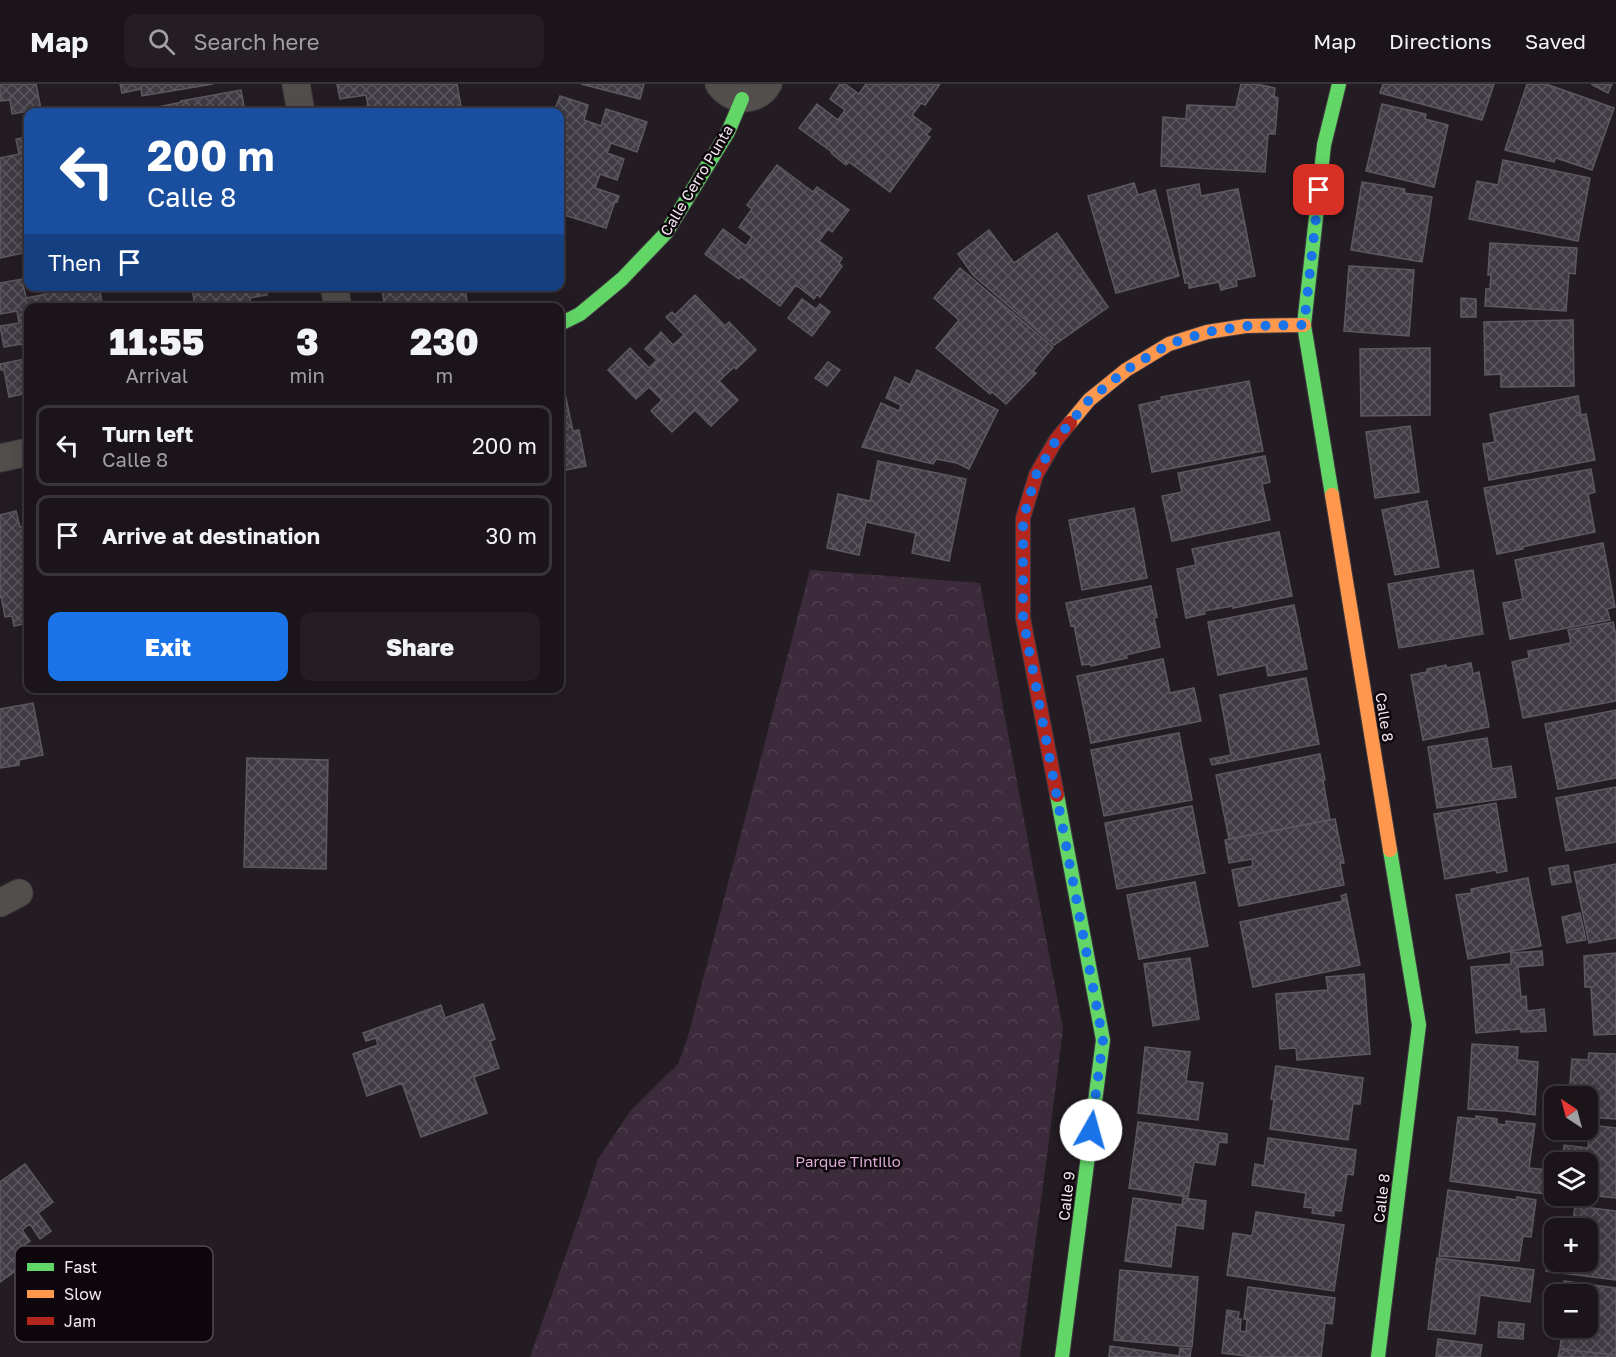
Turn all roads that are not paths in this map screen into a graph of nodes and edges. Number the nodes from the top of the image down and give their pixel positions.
1 (296, 84) edge
2 (719, 84) edge
3 (768, 84) edge
4 (1339, 84) edge
5 (742, 99) junction
6 (300, 108) edge
7 (564, 322) edge
8 (1304, 325) junction
9 (24, 453) edge
10 (0, 458) edge
11 (1062, 1357) edge
12 (1378, 1357) edge

1 - 6 street
2 - 5 street
3 - 5 street
4 - 8 street, Calle 8
5 - 7 street, Calle Cerro Punta
8 - 11 street, Calle 9
8 - 12 street, Calle 8
9 - 10 street

